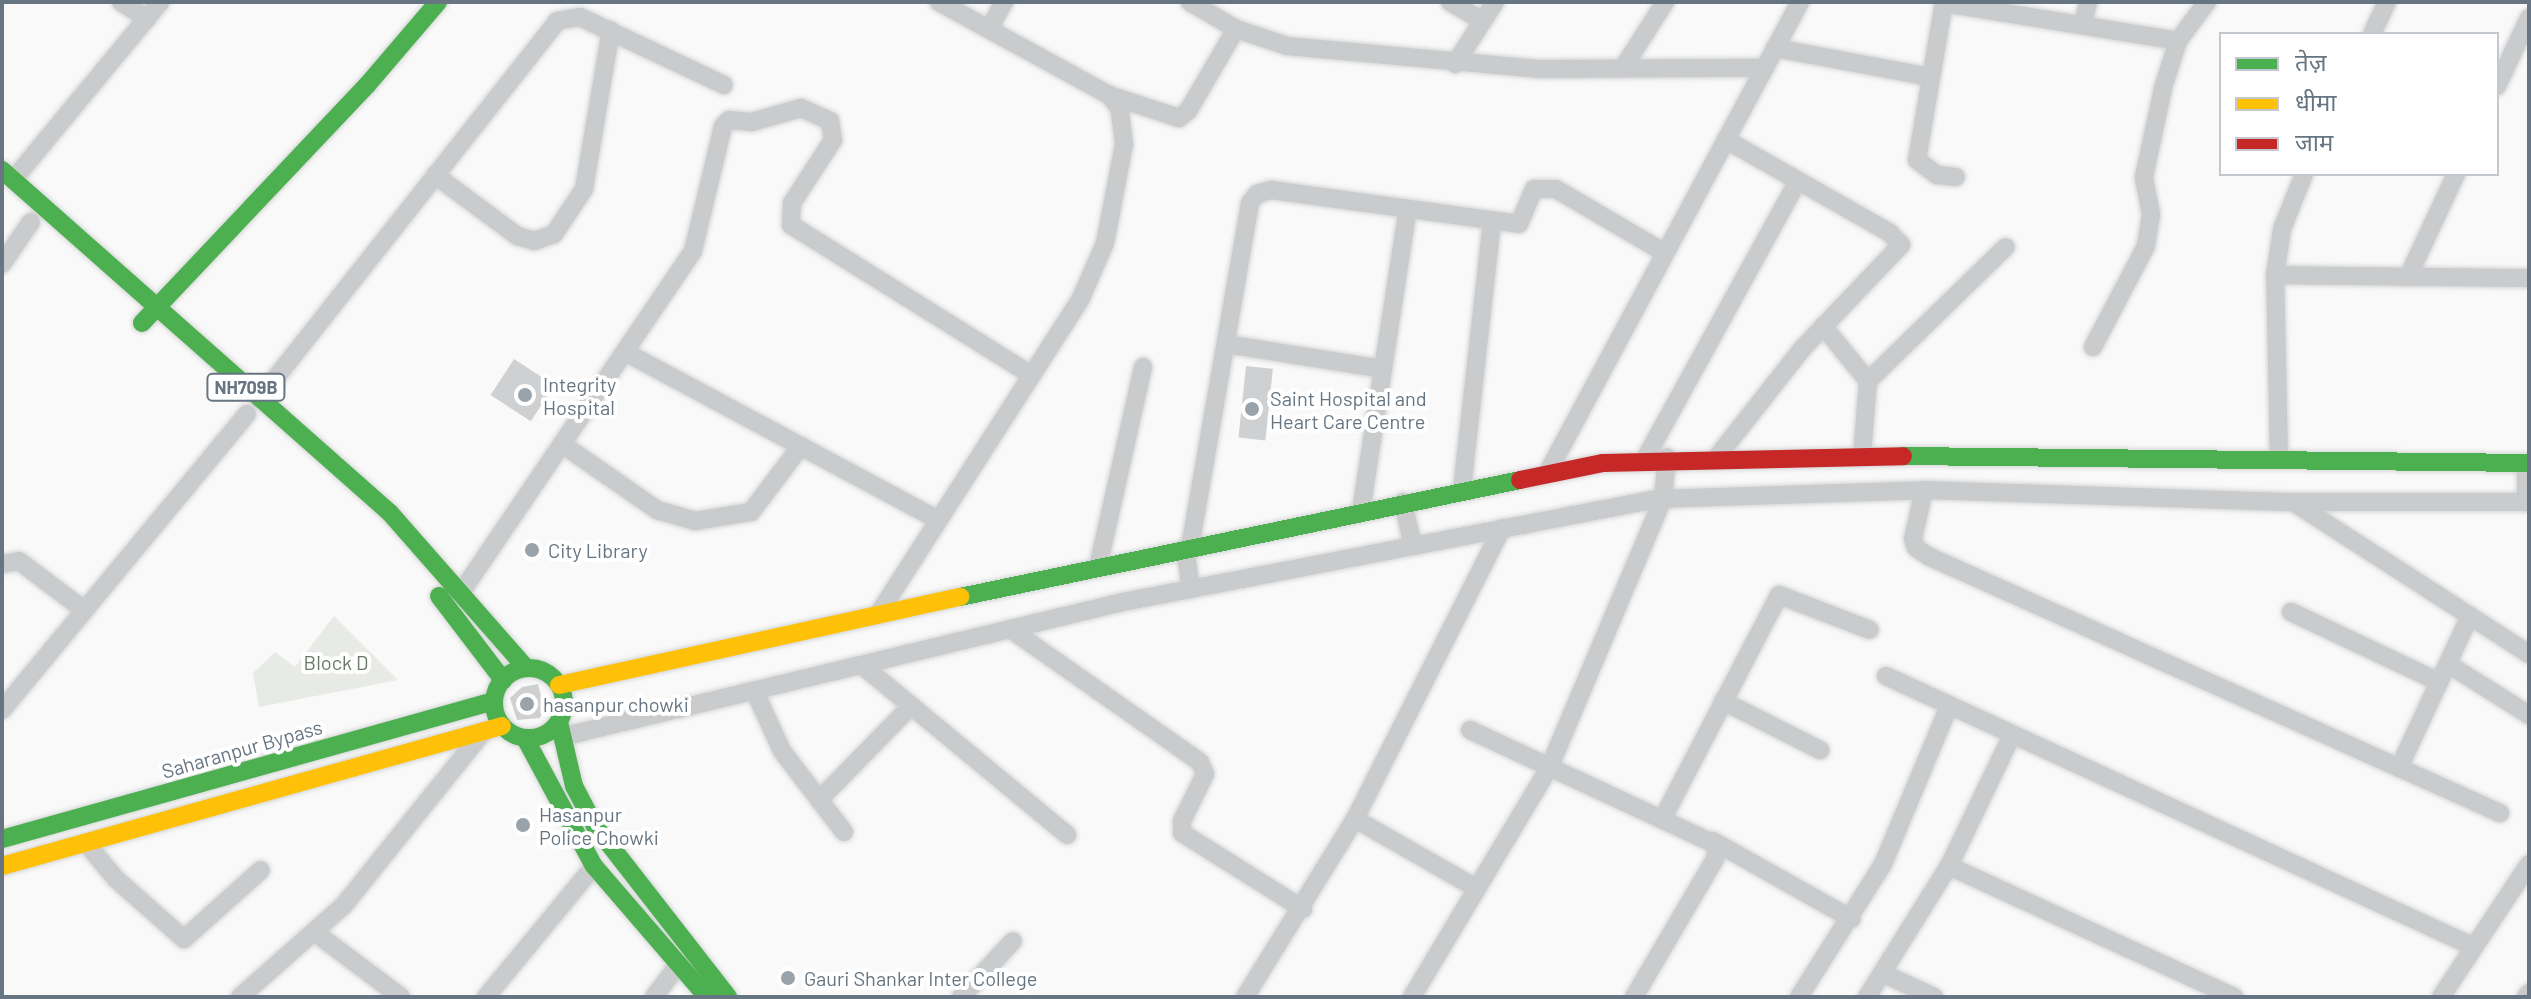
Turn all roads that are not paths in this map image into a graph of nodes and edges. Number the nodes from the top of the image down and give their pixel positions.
1 (121, 2) edge
2 (160, 2) edge
3 (438, 2) edge
4 (939, 2) edge
5 (1004, 2) edge
6 (1190, 2) edge
7 (1450, 2) edge
8 (1495, 2) edge
9 (1665, 2) edge
10 (1800, 2) edge
11 (2088, 2) edge
12 (2207, 2) edge
13 (2387, 2) edge
14 (1944, 3) edge
15 (147, 18) junction
16 (2529, 18) edge
17 (1483, 21) junction
18 (2083, 24) junction
19 (989, 29) junction
20 (1236, 29) junction
21 (611, 30) junction
22 (2373, 32) edge
23 (2178, 41) junction
24 (1775, 48) junction
25 (1455, 64) junction
26 (1623, 68) junction
27 (1765, 68) junction
28 (1930, 77) junction
29 (2499, 82) edge
30 (724, 85) dead end
31 (1109, 95) junction
32 (1726, 140) junction
33 (8, 175) edge
34 (435, 175) junction
35 (2303, 176) edge
36 (2455, 176) edge
37 (1956, 177) dead end
38 (1798, 181) junction
39 (2, 196) edge
40 (1408, 209) junction
41 (1492, 221) junction
42 (36, 227) joint
43 (2006, 247) dead end
44 (1665, 253) junction
45 (2, 264) edge
46 (2275, 275) junction
47 (2408, 277) junction
48 (2529, 278) edge
49 (146, 320) junction
50 (1823, 326) junction
51 (1226, 344) junction
52 (2093, 347) dead end
53 (625, 352) junction
54 (1143, 367) dead end
55 (1383, 369) junction
56 (1031, 375) junction
57 (1868, 381) junction
58 (259, 399) junction
59 (247, 414) dead end
60 (562, 444) junction
61 (801, 446) junction
62 (1862, 455) junction
63 (1717, 457) junction
64 (1645, 459) junction
65 (2279, 459) junction
66 (1549, 470) junction
67 (1665, 478) junction
68 (2527, 482) edge
69 (1462, 489) junction
70 (1924, 490) junction
71 (2293, 502) junction
72 (1405, 507) junction
73 (1361, 511) junction
74 (938, 520) junction
75 (1502, 528) junction
76 (387, 541) dead end
77 (1412, 541) junction
78 (2, 564) edge
79 (1189, 565) junction
80 (1098, 567) junction
81 (462, 591) junction
82 (84, 610) junction
83 (2291, 612) dead end
84 (879, 613) junction
85 (2470, 616) junction
86 (1870, 630) dead end
87 (1013, 631) junction
88 (2529, 654) edge
89 (2448, 664) junction
90 (863, 666) junction
91 (526, 668) junction
92 (1886, 676) dead end
93 (503, 680) junction
94 (2439, 682) junction
95 (559, 685) junction
96 (755, 692) junction
97 (494, 701) junction
98 (1723, 701) junction
99 (911, 706) junction
100 (1949, 706) junction
101 (2, 710) edge
102 (2529, 715) edge
103 (502, 726) junction
104 (560, 730) junction
105 (1470, 730) dead end
106 (483, 732) junction
107 (2011, 737) junction
108 (525, 738) junction
109 (1820, 750) dead end
110 (1550, 766) junction
111 (2399, 768) junction
112 (819, 800) junction
113 (2500, 813) dead end
114 (1663, 818) junction
115 (1355, 819) junction
116 (844, 832) dead end
117 (1067, 835) dead end
118 (2, 839) edge
119 (1713, 841) junction
120 (86, 843) junction
121 (2529, 864) edge
122 (2, 866) edge
123 (594, 866) junction
124 (1949, 866) junction
125 (261, 870) dead end
126 (1476, 888) junction
127 (1303, 909) junction
128 (1852, 919) junction
129 (317, 934) junction
130 (1013, 941) dead end
131 (2474, 947) junction
132 (677, 967) junction
133 (1884, 974) junction
134 (240, 997) edge
135 (401, 997) edge
136 (486, 997) edge
137 (654, 997) edge
138 (707, 997) edge
139 (728, 997) edge
140 (961, 997) edge
141 (1245, 997) edge
142 (1412, 997) edge
143 (1634, 997) edge
144 (1799, 997) edge
145 (1867, 997) edge
146 (1934, 997) edge
147 (2234, 997) edge
148 (2441, 997) edge

1 - 15 street
2 - 15 street
3 - 49 main road
4 - 19 street
5 - 19 street
6 - 20 street
7 - 17 street
8 - 17 street
9 - 26 street
10 - 24 street
11 - 18 street
12 - 23 street
13 - 22 street
14 - 18 street
14 - 28 street
15 - 33 street
16 - 29 street
17 - 25 street
18 - 23 street
19 - 31 street
20 - 25 street
20 - 31 street
21 - 30 street
21 - 34 street
21 - 34 street
23 - 52 street
24 - 27 street
24 - 28 street
25 - 26 street
26 - 27 street
27 - 32 street
28 - 37 street
31 - 56 street
32 - 38 street
32 - 44 street
33 - 49 main road, NH709B
34 - 58 street
35 - 46 street
36 - 47 street
38 - 50 street
38 - 64 street
39 - 42 main road
40 - 41 street
40 - 51 street
40 - 55 street
41 - 44 street
41 - 69 street
42 - 45 street
43 - 57 street
44 - 66 street
46 - 47 street
46 - 65 street
47 - 48 street
49 - 58 main road, NH709B
50 - 57 street
50 - 63 street
51 - 55 street
51 - 79 street
53 - 56 street
53 - 60 street
53 - 61 street
54 - 80 street
55 - 73 street
56 - 74 street
57 - 62 street
58 - 81 main road, NH709B
59 - 82 street
60 - 61 street
60 - 81 street
61 - 74 street
62 - 63 main road
62 - 65 main road
63 - 67 main road
64 - 66 main road
64 - 67 main road
65 - 68 main road
66 - 69 main road
67 - 70 street
67 - 75 street
67 - 110 street
68 - 71 street
69 - 72 main road
70 - 71 street
70 - 111 street
71 - 85 street
72 - 73 main road
72 - 77 street
73 - 79 main road
74 - 84 street
75 - 77 street
75 - 115 street
76 - 93 main road
77 - 79 street
78 - 82 street
79 - 80 main road
79 - 87 street
80 - 84 main road
81 - 91 main road, NH709B
82 - 101 street
83 - 94 street
84 - 95 main road
85 - 88 street
85 - 89 street
86 - 98 street
87 - 90 street
87 - 127 street
89 - 94 street
89 - 102 street
90 - 96 street
90 - 99 street
91 - 93 main road
91 - 95 main road, NH709B
92 - 100 street
93 - 97 main road
94 - 111 street
95 - 104 main road
96 - 104 street
96 - 112 street
97 - 103 main road
97 - 118 main road, Saharanpur Bypass
98 - 109 street
98 - 114 street
99 - 112 street
99 - 117 street
100 - 107 street
100 - 128 street
103 - 106 main road
103 - 108 main road
104 - 108 main road
104 - 139 main road
105 - 110 street
106 - 120 main road
106 - 129 street
107 - 124 street
107 - 131 street
108 - 123 main road
110 - 114 street
110 - 126 street
111 - 113 street
112 - 116 street
114 - 119 street
115 - 126 street
115 - 127 street
119 - 128 street
119 - 143 street
120 - 122 main road
120 - 125 street
121 - 131 street
123 - 132 main road
123 - 136 street
124 - 133 street
124 - 147 street
126 - 142 street
127 - 141 street
128 - 144 street
129 - 134 street
129 - 135 street
130 - 140 street
131 - 148 street
132 - 137 street
132 - 138 main road
133 - 145 street
133 - 146 street

